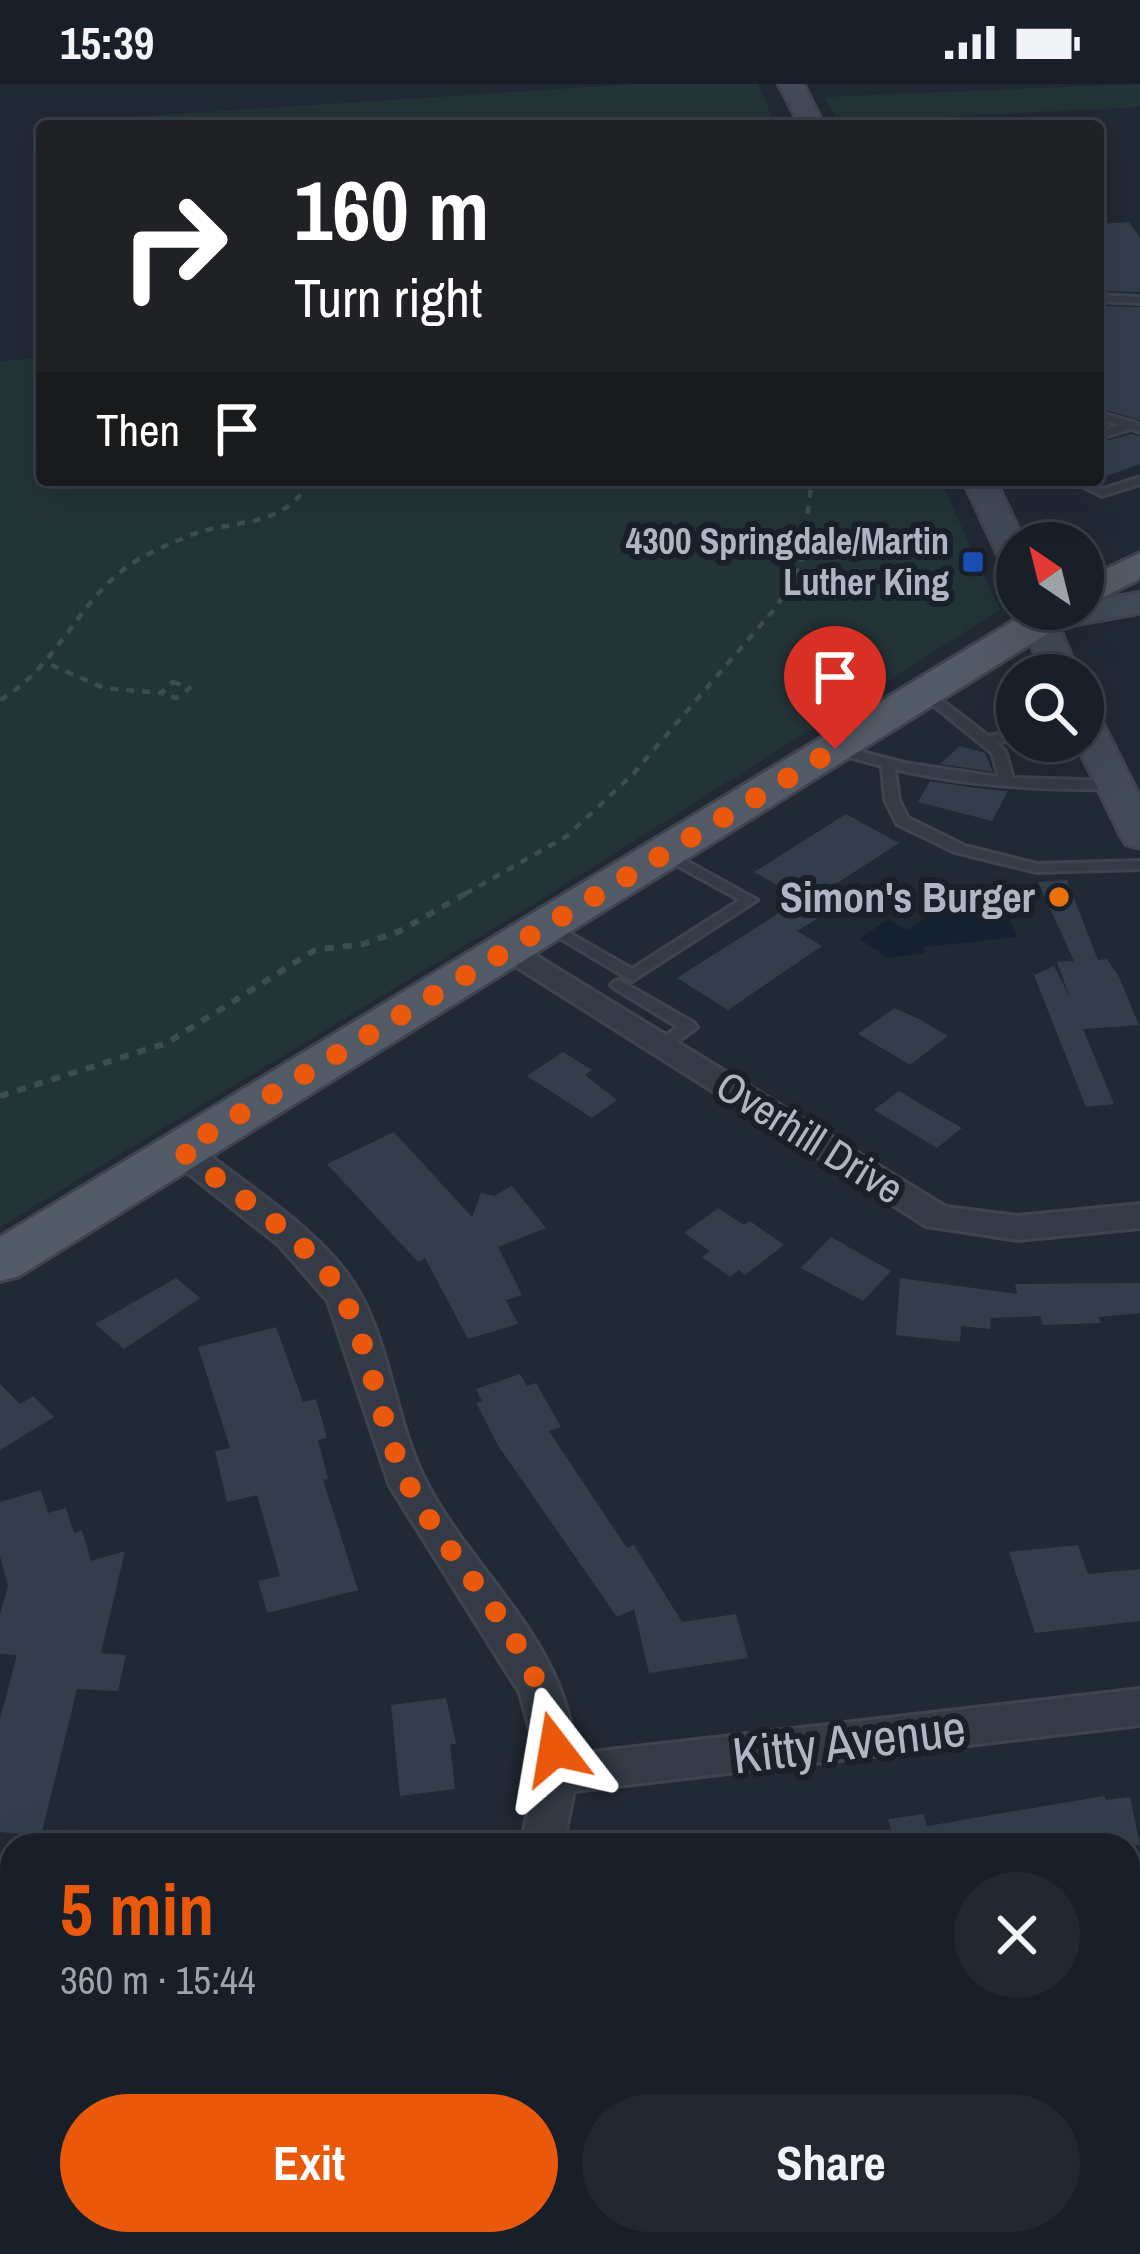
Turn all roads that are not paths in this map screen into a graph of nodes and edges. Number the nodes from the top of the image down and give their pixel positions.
1 (791, 84) edge
2 (809, 120) edge
3 (1104, 298) edge
4 (1140, 300) edge
5 (1104, 417) edge
6 (1136, 427) edge
7 (1104, 435) edge
8 (1140, 480) edge
9 (982, 486) edge
10 (1088, 486) edge
11 (999, 522) edge
12 (1140, 564) edge
13 (1104, 584) edge
14 (1140, 603) edge
15 (1104, 607) edge
16 (1019, 630) edge
17 (927, 693) junction
18 (996, 739) edge
19 (986, 741) junction
20 (835, 749) junction
21 (1103, 762) edge
22 (888, 766) junction
23 (1006, 781) junction
24 (1114, 785) junction
25 (1140, 836) edge
26 (665, 853) junction
27 (1140, 865) edge
28 (528, 937) junction
29 (615, 987) junction
30 (181, 1150) junction
31 (1140, 1216) edge
32 (0, 1262) edge
33 (1140, 1707) edge
34 (558, 1774) junction
35 (545, 1833) edge

1 - 2 main road
3 - 4 lane
5 - 6 lane
6 - 7 lane
8 - 10 lane
9 - 11 main road
12 - 13 main road
14 - 15 main road
16 - 17 main road
17 - 19 lane
17 - 20 main road
18 - 19 lane
19 - 23 lane
20 - 22 lane
20 - 26 main road
21 - 24 main road
22 - 23 lane
22 - 27 lane
23 - 24 lane
24 - 25 main road
26 - 28 main road
26 - 29 lane
28 - 29 street, Overhill Drive
28 - 29 lane
28 - 30 main road
29 - 31 street, Overhill Drive
30 - 32 main road
30 - 34 street
33 - 34 street, Kitty Avenue
34 - 35 street

